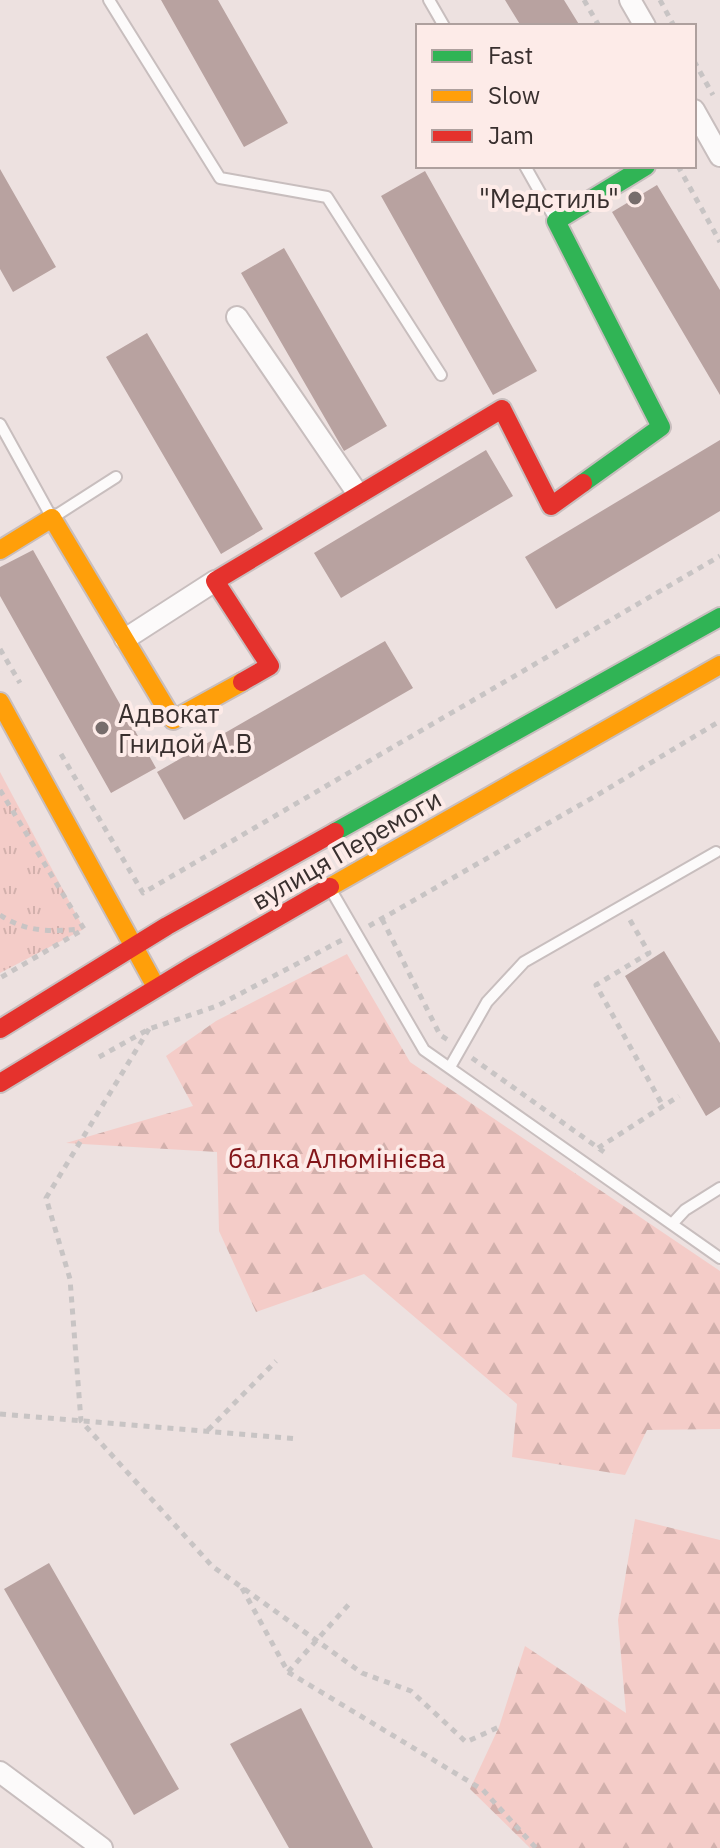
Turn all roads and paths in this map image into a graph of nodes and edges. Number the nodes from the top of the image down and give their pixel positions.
1 (109, 0) edge
2 (429, 0) edge
3 (584, 0) edge
4 (630, 0) edge
5 (660, 0) edge
6 (443, 24) edge
7 (598, 24) edge
8 (644, 24) edge
9 (673, 24) edge
10 (696, 65) edge
11 (720, 108) edge
12 (696, 114) edge
13 (711, 142) edge
14 (526, 168) edge
15 (643, 168) edge
16 (679, 168) edge
17 (556, 221) junction
18 (720, 242) edge
19 (237, 317) dead end
20 (441, 375) dead end
21 (0, 424) edge
22 (116, 477) dead end
23 (358, 494) junction
24 (52, 518) junction
25 (0, 550) edge
26 (720, 556) edge
27 (215, 581) junction
28 (720, 617) edge
29 (125, 639) junction
30 (0, 649) edge
31 (720, 665) edge
32 (24, 690) dead end
33 (0, 702) edge
34 (720, 721) edge
35 (56, 744) dead end
36 (0, 790) edge
37 (716, 852) dead end
38 (330, 888) junction
39 (623, 906) junction
40 (0, 915) edge
41 (84, 929) junction
42 (356, 933) junction
43 (133, 946) junction
44 (0, 978) edge
45 (156, 987) junction
46 (0, 1029) edge
47 (149, 1029) junction
48 (95, 1059) dead end
49 (450, 1067) junction
50 (0, 1083) edge
51 (679, 1096) dead end
52 (663, 1106) junction
53 (598, 1148) dead end
54 (720, 1188) edge
55 (672, 1224) junction
56 (720, 1258) edge
57 (276, 1361) dead end
58 (0, 1414) edge
59 (81, 1421) junction
60 (208, 1431) junction
61 (298, 1439) dead end
62 (242, 1587) junction
63 (351, 1602) dead end
64 (317, 1640) junction
65 (288, 1672) junction
66 (499, 1727) dead end
67 (0, 1772) edge
68 (102, 1848) edge
69 (536, 1848) edge

1 - 20 lane
2 - 6 lane
3 - 7 path
4 - 8 street
5 - 9 path
10 - 11 path
12 - 13 street
14 - 17 lane
15 - 17 main road
16 - 18 path
17 - 23 main road
19 - 23 street
21 - 24 lane
22 - 24 lane
23 - 27 main road
24 - 25 main road
24 - 29 main road
26 - 35 path
27 - 29 street
27 - 29 main road
28 - 43 main road, вулиця Перемоги
30 - 32 path
31 - 38 main road, вулиця Перемоги
33 - 43 main road
34 - 42 path
36 - 41 path
37 - 39 lane
38 - 42 lane
38 - 45 main road, вулиця Перемоги
39 - 49 lane
39 - 52 path
40 - 41 path
41 - 44 path
42 - 47 path
42 - 49 lane
43 - 45 main road
43 - 46 main road, вулиця Перемоги
45 - 50 main road, вулиця Перемоги
47 - 48 path
47 - 59 path
49 - 55 lane
51 - 52 path
52 - 53 path
54 - 55 lane
55 - 56 lane
57 - 60 path
58 - 59 path
59 - 60 path
59 - 62 path
60 - 61 path
62 - 64 path
62 - 65 path
63 - 64 path
64 - 65 path
64 - 66 path
65 - 69 path
67 - 68 street

